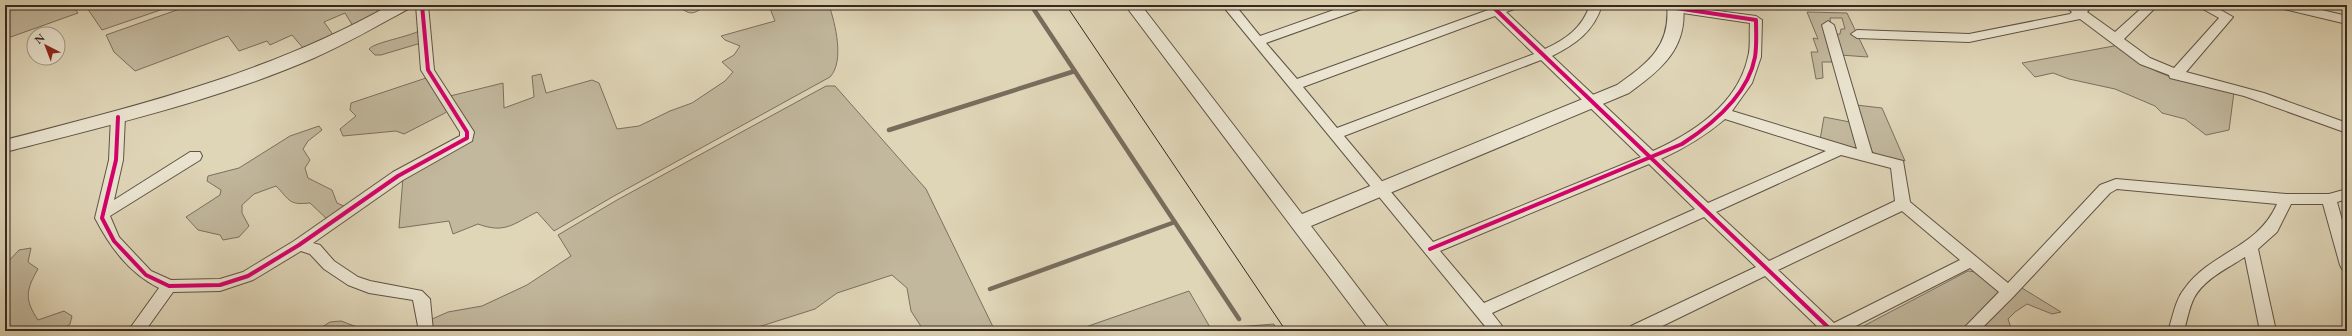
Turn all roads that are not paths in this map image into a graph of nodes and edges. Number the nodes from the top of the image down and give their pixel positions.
1 (402, 5) edge
2 (422, 5) edge
3 (1133, 5) edge
4 (1228, 5) edge
5 (1360, 5) edge
6 (1513, 5) edge
7 (1596, 5) edge
8 (2152, 5) edge
9 (2202, 5) edge
10 (2284, 5) edge
11 (1675, 6) edge
12 (2080, 7) edge
13 (1494, 8) edge
14 (1734, 10) edge
15 (2347, 20) edge
16 (1828, 25) dead end
17 (1857, 34) dead end
18 (2117, 38) junction
19 (1258, 41) junction
20 (1543, 55) junction
21 (2175, 75) junction
22 (1294, 85) junction
23 (1594, 103) junction
24 (1723, 113) junction
25 (118, 117) junction
26 (2347, 128) edge
27 (1335, 134) junction
28 (5, 146) edge
29 (1840, 150) junction
30 (195, 156) dead end
31 (1866, 157) junction
32 (1651, 158) junction
33 (1381, 190) junction
34 (2347, 194) edge
35 (2286, 199) junction
36 (2329, 199) junction
37 (1903, 204) junction
38 (1706, 210) junction
39 (103, 213) junction
40 (1299, 223) junction
41 (299, 245) junction
42 (2250, 247) junction
43 (1430, 249) junction
44 (1971, 261) junction
45 (2347, 265) edge
46 (1767, 269) junction
47 (169, 286) junction
48 (2009, 292) junction
49 (1482, 311) junction
50 (136, 331) edge
51 (425, 331) edge
52 (1381, 331) edge
53 (1498, 331) edge
54 (1637, 331) edge
55 (1832, 331) edge
56 (1969, 331) edge
57 (2176, 331) edge
58 (2268, 331) edge

1 - 25 street
2 - 41 street
3 - 40 street
4 - 19 street
5 - 19 street
6 - 13 street
7 - 20 street
8 - 18 street
9 - 21 street
10 - 15 street
11 - 14 street
11 - 23 street
12 - 17 street
12 - 18 street
13 - 20 street
13 - 22 street
14 - 24 street
16 - 31 street
18 - 21 street
19 - 22 street
20 - 23 street
20 - 27 street
21 - 26 street
22 - 27 street
23 - 32 street
23 - 33 street
24 - 29 street
24 - 32 street
25 - 28 street
25 - 39 street
27 - 33 street
29 - 31 street
29 - 38 street
30 - 39 street
31 - 37 street
32 - 38 street
32 - 43 street
33 - 40 street
33 - 43 street
34 - 36 street
35 - 36 street
35 - 42 street
35 - 48 street
36 - 45 street
37 - 44 street
37 - 46 street
38 - 46 street
38 - 49 street
39 - 47 street
40 - 52 street
41 - 47 street
41 - 51 street
42 - 57 street
42 - 58 street
43 - 49 street
44 - 48 street
44 - 55 street
46 - 54 street
46 - 55 street
47 - 50 street
48 - 56 street
49 - 53 street

